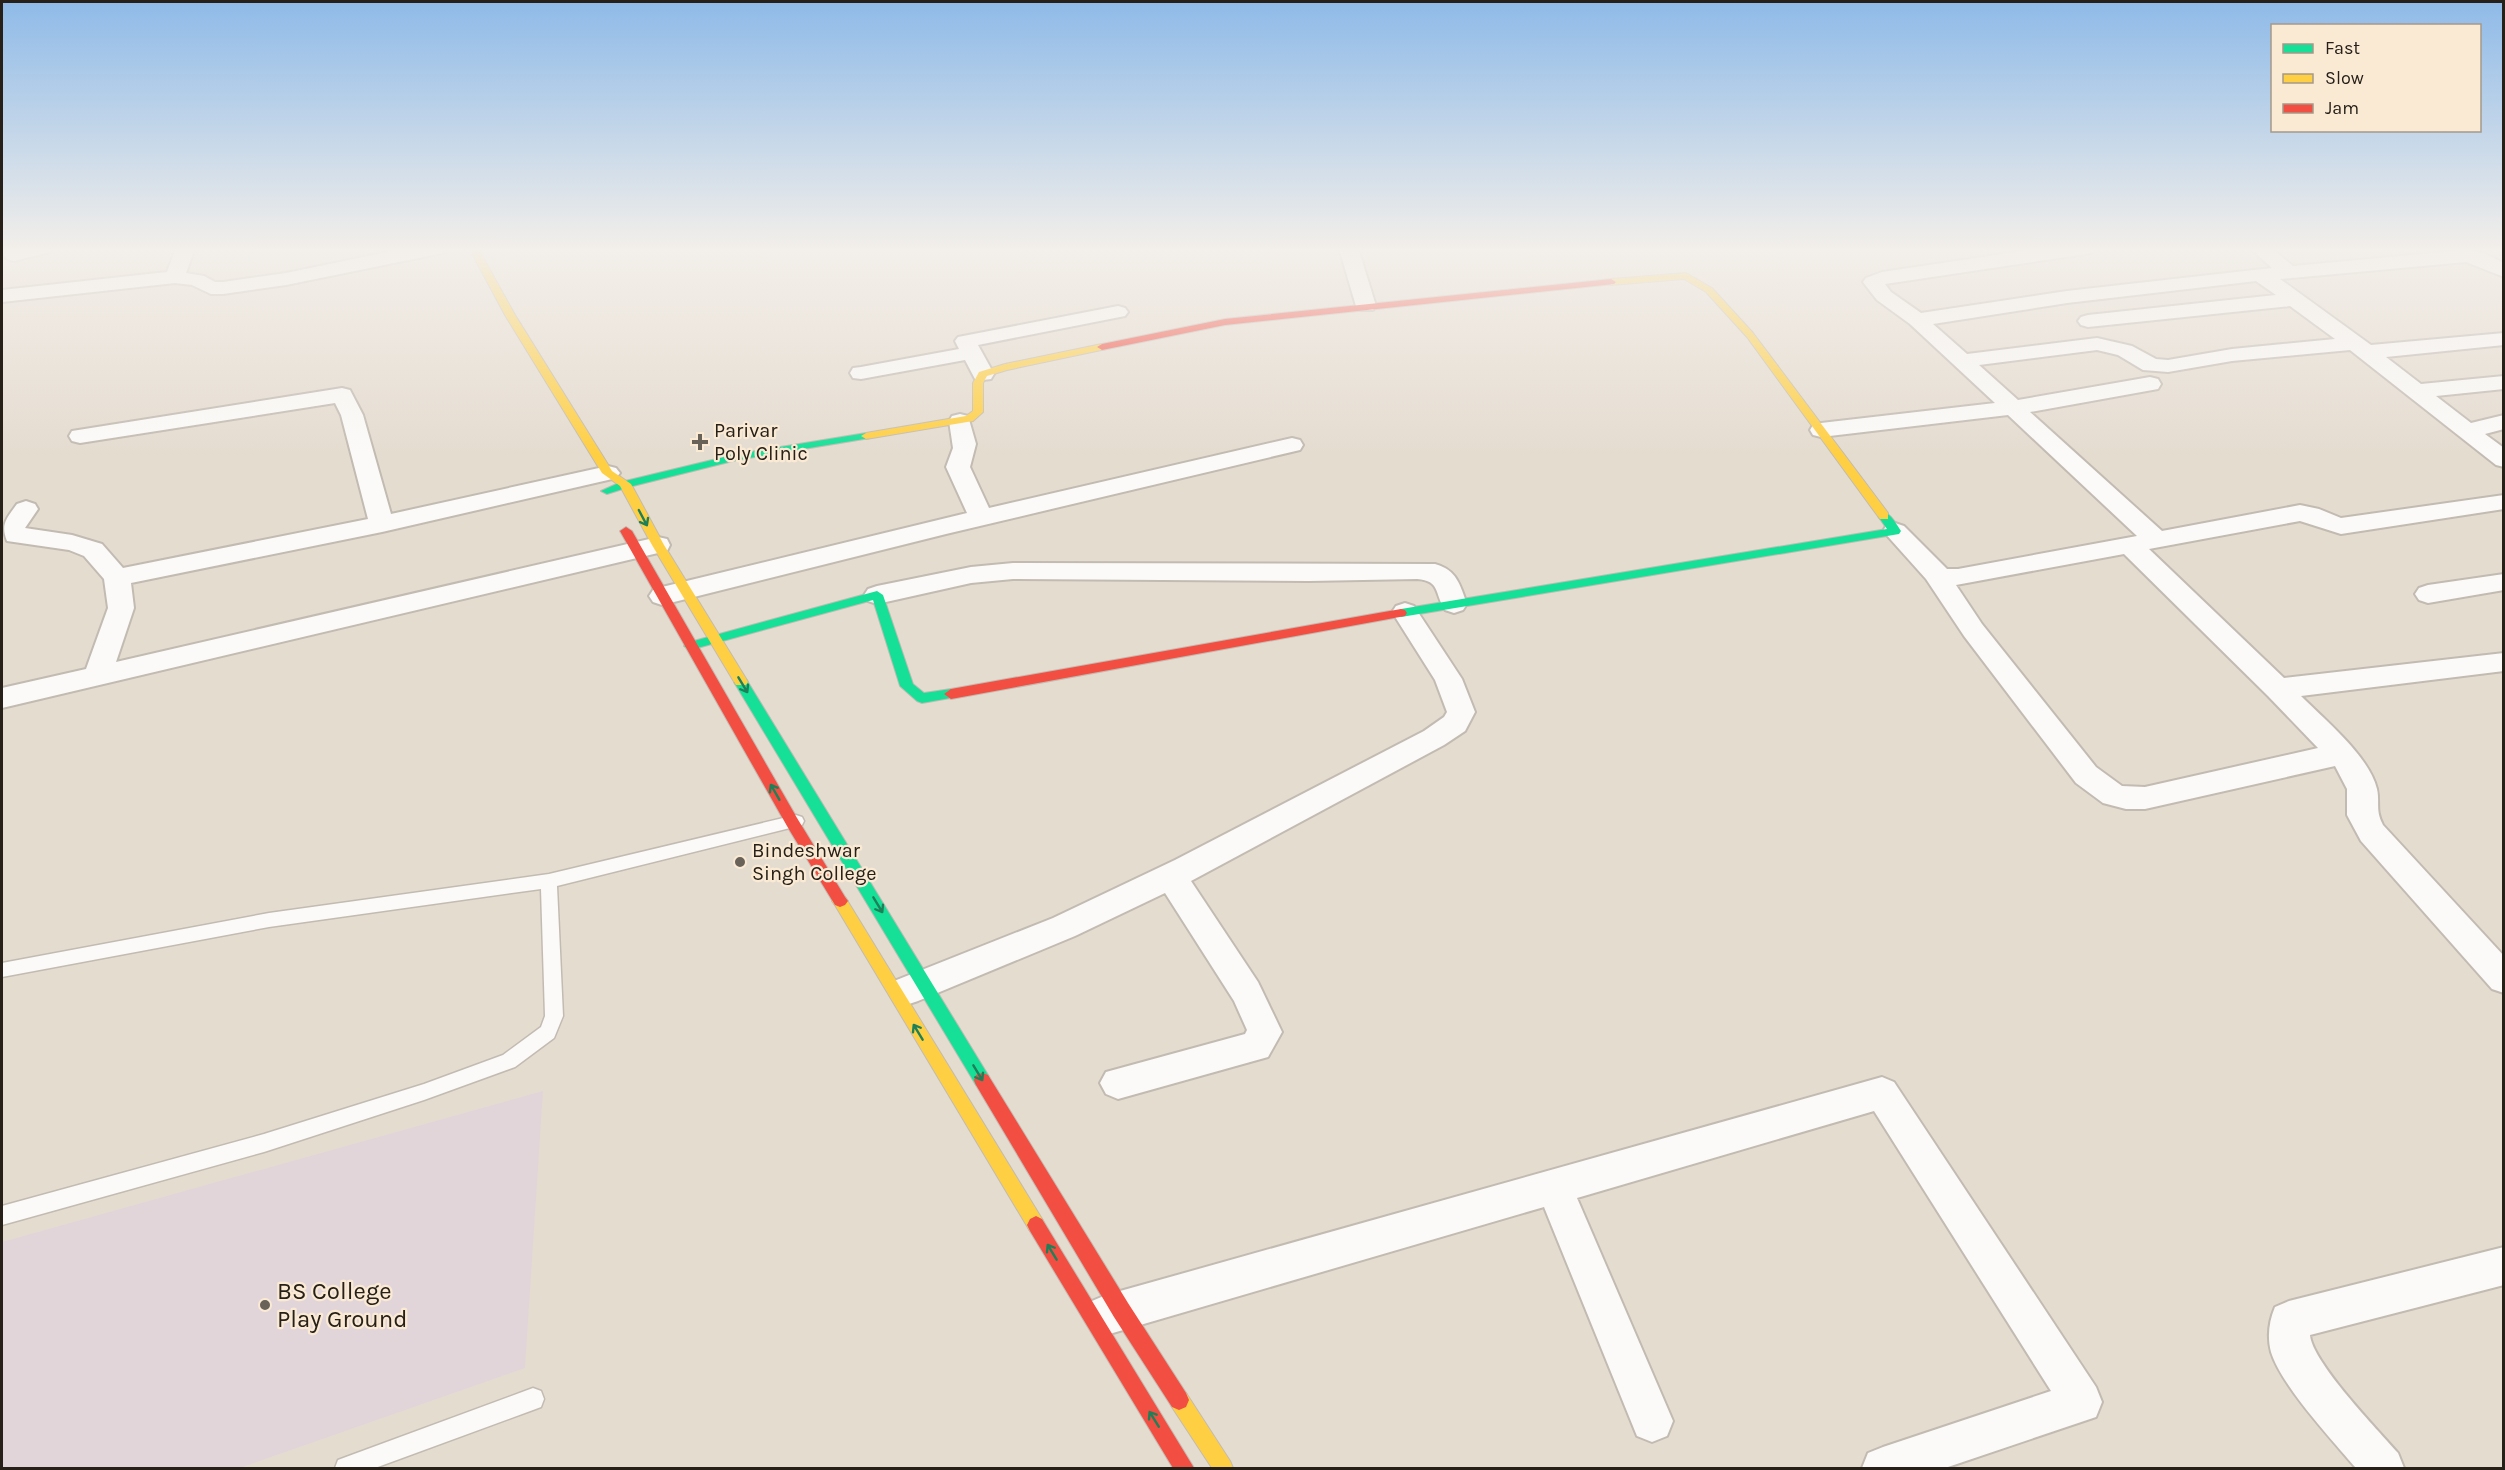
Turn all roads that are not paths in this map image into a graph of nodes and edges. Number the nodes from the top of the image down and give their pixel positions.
1 (511, 317) edge
2 (1093, 317) edge
3 (1273, 317) edge
4 (1733, 317) edge
5 (1912, 317) edge
6 (1939, 317) edge
7 (2129, 317) edge
8 (2319, 317) edge
9 (1917, 320) junction
10 (2088, 321) dead end
11 (2504, 339) edge
12 (2361, 348) junction
13 (971, 353) junction
14 (1963, 361) junction
15 (861, 373) dead end
16 (983, 374) junction
17 (2504, 382) edge
18 (2150, 384) dead end
19 (2417, 391) junction
20 (2013, 408) junction
21 (960, 421) junction
22 (2504, 422) edge
23 (1821, 430) junction
24 (2467, 430) junction
25 (80, 436) dead end
26 (1292, 445) dead end
27 (2504, 460) edge
28 (613, 487) junction
29 (2504, 502) edge
30 (26, 509) dead end
31 (981, 518) junction
32 (621, 521) dead end
33 (382, 524) junction
34 (1895, 531) junction
35 (2143, 543) junction
36 (646, 548) junction
37 (1935, 573) junction
38 (117, 577) junction
39 (2504, 582) edge
40 (687, 590) junction
41 (2428, 594) dead end
42 (877, 595) junction
43 (662, 596) junction
44 (1454, 604) junction
45 (1405, 612) junction
46 (716, 639) junction
47 (690, 646) junction
48 (2504, 662) edge
49 (98, 674) junction
50 (2278, 689) junction
51 (2, 698) edge
52 (771, 731) junction
53 (745, 741) junction
54 (2341, 754) junction
55 (822, 814) junction
56 (792, 822) junction
57 (1171, 876) junction
58 (549, 881) junction
59 (2, 970) edge
60 (2504, 979) edge
61 (924, 983) junction
62 (895, 995) junction
63 (1118, 1083) dead end
64 (1554, 1187) junction
65 (2, 1216) edge
66 (2504, 1266) edge
67 (1107, 1314) junction
68 (533, 1399) dead end
69 (1652, 1421) dead end
70 (346, 1468) edge
71 (1184, 1468) edge
72 (1223, 1468) edge
73 (1883, 1468) edge
74 (2383, 1468) edge

1 - 28 street
2 - 13 street
3 - 16 street
4 - 23 street
5 - 9 street
6 - 9 street
7 - 10 street
8 - 12 street
9 - 14 street
11 - 12 street
12 - 14 street
12 - 19 street
13 - 15 street
13 - 16 street
14 - 20 street
16 - 21 street
17 - 19 street
18 - 20 street
19 - 24 street
20 - 23 street
20 - 35 street
21 - 28 street
21 - 31 street
22 - 24 street
23 - 34 street
24 - 27 street
25 - 33 street
26 - 31 street
28 - 33 street
28 -> 36 street
29 - 35 street
30 - 38 street
31 - 40 street
32 - 36 street
33 - 38 street
34 - 37 street
34 - 44 street
35 - 37 street
35 - 50 street
36 - 40 street
36 - 43 street
36 - 49 street
37 - 54 street
38 - 49 street
39 - 41 street
40 - 43 street
40 - 46 street
42 - 44 street
42 - 45 street
42 - 46 street
43 - 47 street
44 - 45 street
45 - 57 street
46 - 47 street
46 -> 52 street
47 - 53 street
48 - 50 street
49 - 51 street
50 - 54 street
52 - 53 street
52 - 55 street
56 -> 53 street
54 - 60 street
55 - 56 lane
55 -> 61 street
56 - 58 lane
56 - 62 street
57 - 61 street
57 - 63 street
58 - 59 lane
58 - 65 lane
61 - 62 street
61 -> 67 street
67 -> 62 street
64 - 67 street
64 - 69 street
64 - 73 street
66 - 74 street
71 -> 67 street
67 - 72 street
68 - 70 lane

